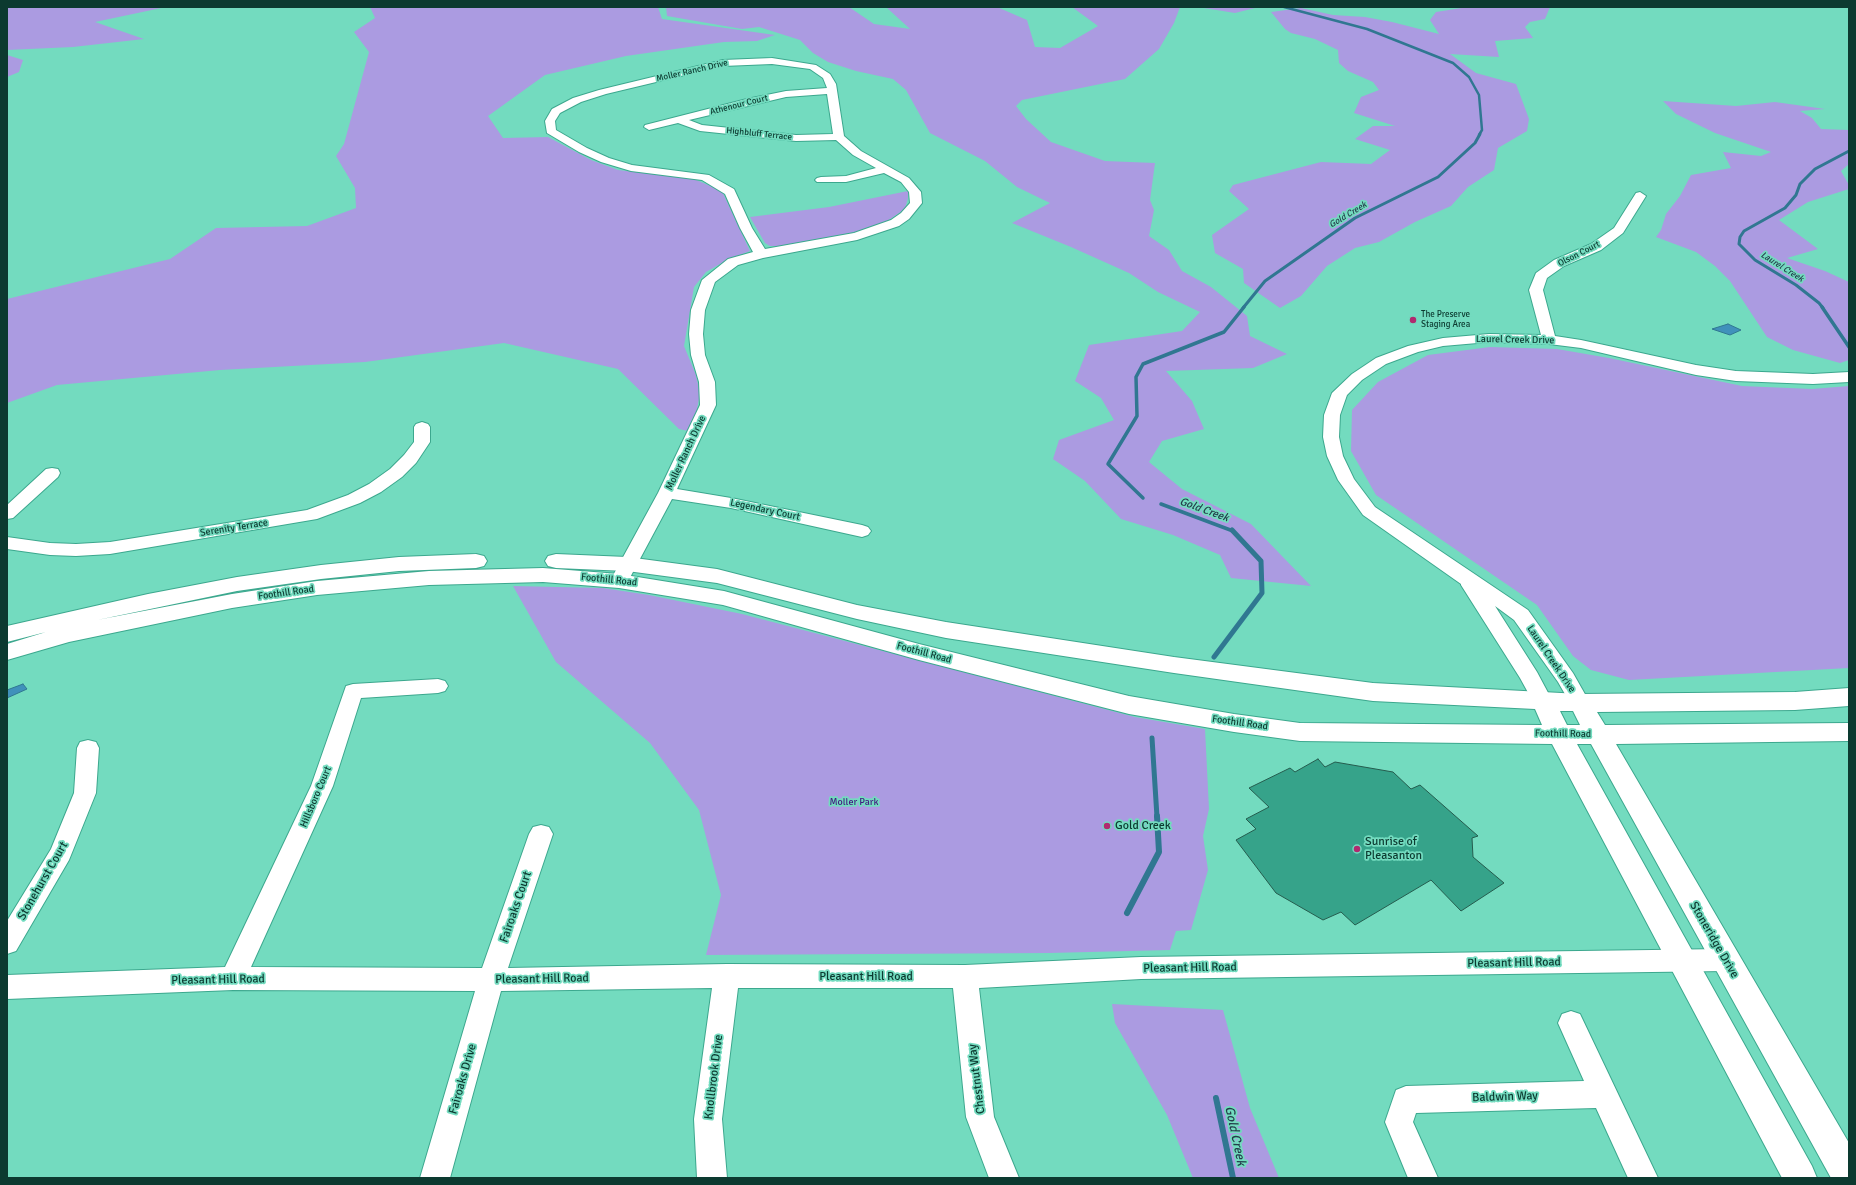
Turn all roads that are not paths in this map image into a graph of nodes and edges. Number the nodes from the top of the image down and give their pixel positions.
1 (831, 91) junction
2 (680, 120) junction
3 (649, 127) dead end
4 (839, 137) junction
5 (887, 169) junction
6 (820, 180) dead end
7 (1640, 196) dead end
8 (761, 254) junction
9 (1549, 340) junction
10 (1848, 377) edge
11 (422, 427) dead end
12 (52, 473) dead end
13 (667, 493) junction
14 (7, 514) edge
15 (862, 531) dead end
16 (7, 543) edge
17 (624, 572) junction
18 (1463, 576) junction
19 (7, 634) edge
20 (7, 652) edge
21 (438, 686) dead end
22 (1849, 697) edge
23 (1543, 702) junction
24 (1580, 703) junction
25 (1849, 732) edge
26 (1559, 734) junction
27 (1597, 735) junction
28 (88, 748) dead end
29 (541, 834) dead end
30 (7, 943) edge
31 (1725, 960) junction
32 (1682, 961) junction
33 (727, 976) junction
34 (965, 977) junction
35 (233, 978) junction
36 (490, 980) junction
37 (7, 987) edge
38 (1571, 1023) dead end
39 (1604, 1094) junction
40 (1849, 1176) edge
41 (435, 1178) edge
42 (712, 1178) edge
43 (1004, 1178) edge
44 (1423, 1178) edge
45 (1643, 1178) edge
46 (1800, 1178) edge

1 - 2 street, Athenour Court
1 - 4 street, Moller Ranch Drive
1 - 8 street, Moller Ranch Drive
2 - 3 street, Athenour Court
2 - 4 street, Highbluff Terrace
4 - 5 street, Moller Ranch Drive
5 - 6 street
5 - 8 street, Moller Ranch Drive
7 - 9 street, Olson Court
8 - 13 street, Moller Ranch Drive
9 - 10 street, Laurel Creek Drive
9 - 18 street, Laurel Creek Drive
11 - 16 street, Serenity Terrace
12 - 14 street
13 - 15 street, Legendary Court
13 - 17 street, Moller Ranch Drive
17 - 19 main road, Foothill Road
17 - 20 main road, Foothill Road
17 - 23 main road, Foothill Road
17 - 26 main road, Foothill Road
18 - 23 street, Laurel Creek Drive
18 - 24 street, Laurel Creek Drive
21 - 35 street, Hillsboro Court
22 - 24 main road, Foothill Road
23 - 24 main road, Foothill Road
23 - 26 main road
24 - 27 main road, Stoneridge Drive
25 - 27 main road, Foothill Road
26 - 27 main road, Foothill Road
26 - 32 main road
27 - 31 main road, Stoneridge Drive
28 - 30 street, Stonehurst Court
29 - 36 street, Fairoaks Court
31 - 32 street, Pleasant Hill Road
31 - 40 main road, Stoneridge Drive
32 - 34 street, Pleasant Hill Road
32 - 46 main road
33 - 34 street, Pleasant Hill Road
33 - 36 street, Pleasant Hill Road
33 - 42 street, Knollbrook Drive
34 - 43 street, Chestnut Way
35 - 36 street, Pleasant Hill Road
35 - 37 street, Pleasant Hill Road
36 - 41 street, Fairoaks Drive
38 - 39 street
39 - 44 street, Baldwin Way
39 - 45 street

